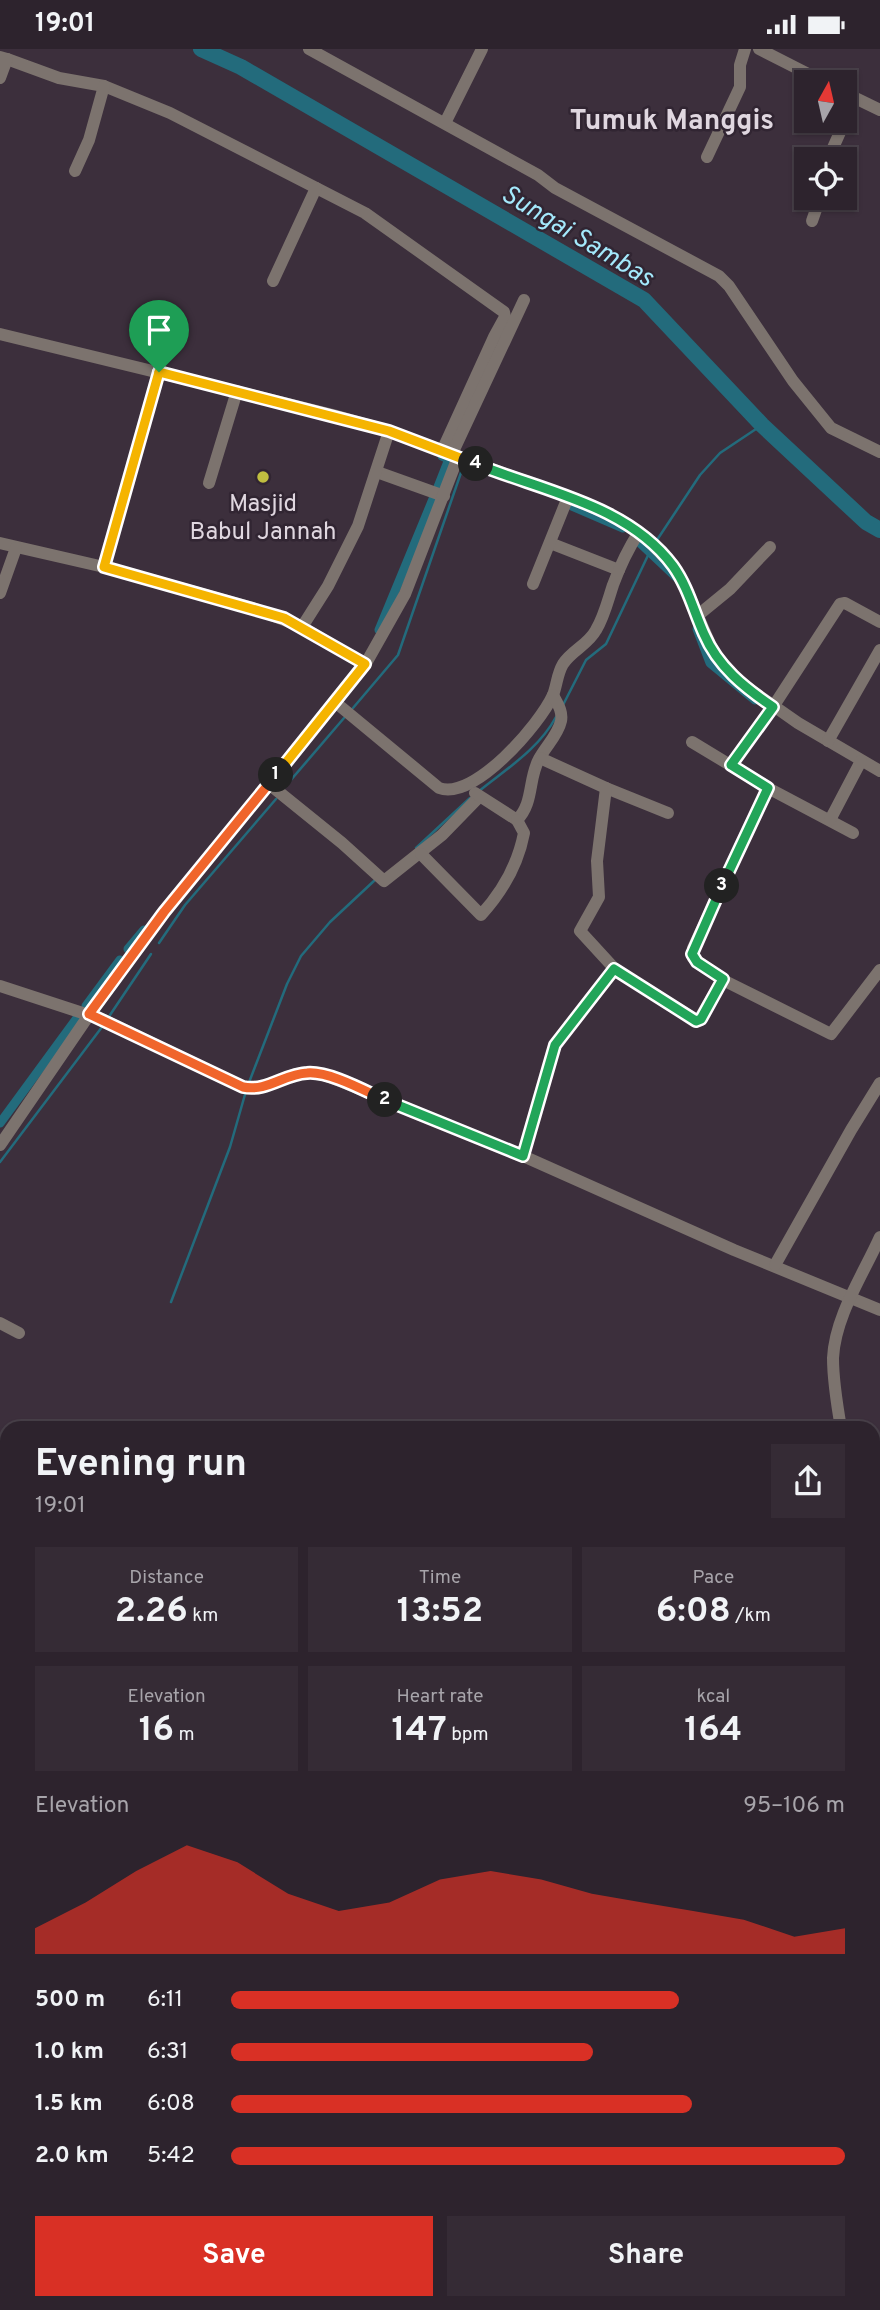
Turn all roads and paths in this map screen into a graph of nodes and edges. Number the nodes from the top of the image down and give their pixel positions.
1 (309, 49) edge
2 (482, 49) edge
3 (745, 49) edge
4 (759, 49) edge
5 (4, 58) edge
6 (800, 70) edge
7 (0, 78) edge
8 (104, 86) junction
9 (858, 99) edge
10 (880, 110) edge
11 (445, 123) junction
12 (707, 157) dead end
13 (75, 171) dead end
14 (316, 188) junction
15 (816, 210) edge
16 (812, 221) dead end
17 (273, 281) dead end
18 (524, 300) dead end
19 (0, 334) edge
20 (159, 372) junction
21 (237, 391) junction
22 (389, 431) junction
23 (878, 447) edge
24 (451, 454) junction
25 (377, 472) junction
26 (209, 483) dead end
27 (444, 496) junction
28 (568, 497) junction
29 (642, 534) junction
30 (0, 543) edge
31 (550, 543) junction
32 (770, 547) dead end
33 (16, 548) junction
34 (104, 567) junction
35 (619, 570) junction
36 (533, 584) dead end
37 (0, 593) edge
38 (697, 617) junction
39 (880, 622) edge
40 (302, 627) junction
41 (880, 650) edge
42 (365, 664) junction
43 (335, 702) junction
44 (557, 703) junction
45 (773, 707) junction
46 (828, 741) junction
47 (692, 742) dead end
48 (540, 758) junction
49 (861, 761) junction
50 (731, 765) junction
51 (880, 771) edge
52 (269, 784) junction
53 (606, 788) junction
54 (768, 788) junction
55 (473, 791) junction
56 (668, 813) dead end
57 (517, 820) junction
58 (830, 820) junction
59 (853, 833) dead end
60 (421, 854) junction
61 (614, 969) junction
62 (880, 970) edge
63 (723, 979) junction
64 (0, 986) edge
65 (89, 1014) junction
66 (880, 1083) edge
67 (0, 1145) edge
68 (523, 1156) junction
69 (880, 1237) edge
70 (775, 1265) junction
71 (851, 1297) junction
72 (880, 1310) edge
73 (0, 1323) edge
74 (19, 1333) dead end
75 (840, 1421) edge

1 - 11 street
2 - 11 street
3 - 12 street
4 - 6 street
5 - 7 street
5 - 8 street
8 - 13 street
8 - 14 street
9 - 10 street
11 - 23 street
14 - 17 street
14 - 24 street
15 - 16 street
18 - 24 street
19 - 20 street
20 - 21 street
20 - 34 street
21 - 22 street
21 - 26 street
22 - 24 street
22 - 25 street
24 - 27 street
24 - 28 street
25 - 27 street
25 - 40 street
27 - 42 street
28 - 29 street
28 - 31 street
29 - 35 street
29 - 38 street
30 - 33 street
31 - 35 street
31 - 36 street
32 - 38 street
33 - 34 street
33 - 37 street
34 - 40 street
35 - 44 street
38 - 45 street
39 - 45 street
40 - 42 street
41 - 46 street
42 - 43 street
43 - 52 street
43 - 55 street
44 - 48 street
44 - 55 street
45 - 46 street
45 - 50 street
46 - 49 street
47 - 50 street
48 - 53 street
48 - 57 street
49 - 51 street
49 - 58 street
50 - 54 street
52 - 60 street
52 - 65 street
53 - 56 street
53 - 61 street
54 - 58 street
54 - 63 street
55 - 57 street
55 - 60 street
57 - 60 street
58 - 59 street
61 - 63 street
61 - 68 street
62 - 63 street
64 - 65 street
65 - 67 street
65 - 68 street
66 - 70 street
68 - 70 street
69 - 71 street
70 - 71 street
71 - 72 street
71 - 75 street
73 - 74 street

